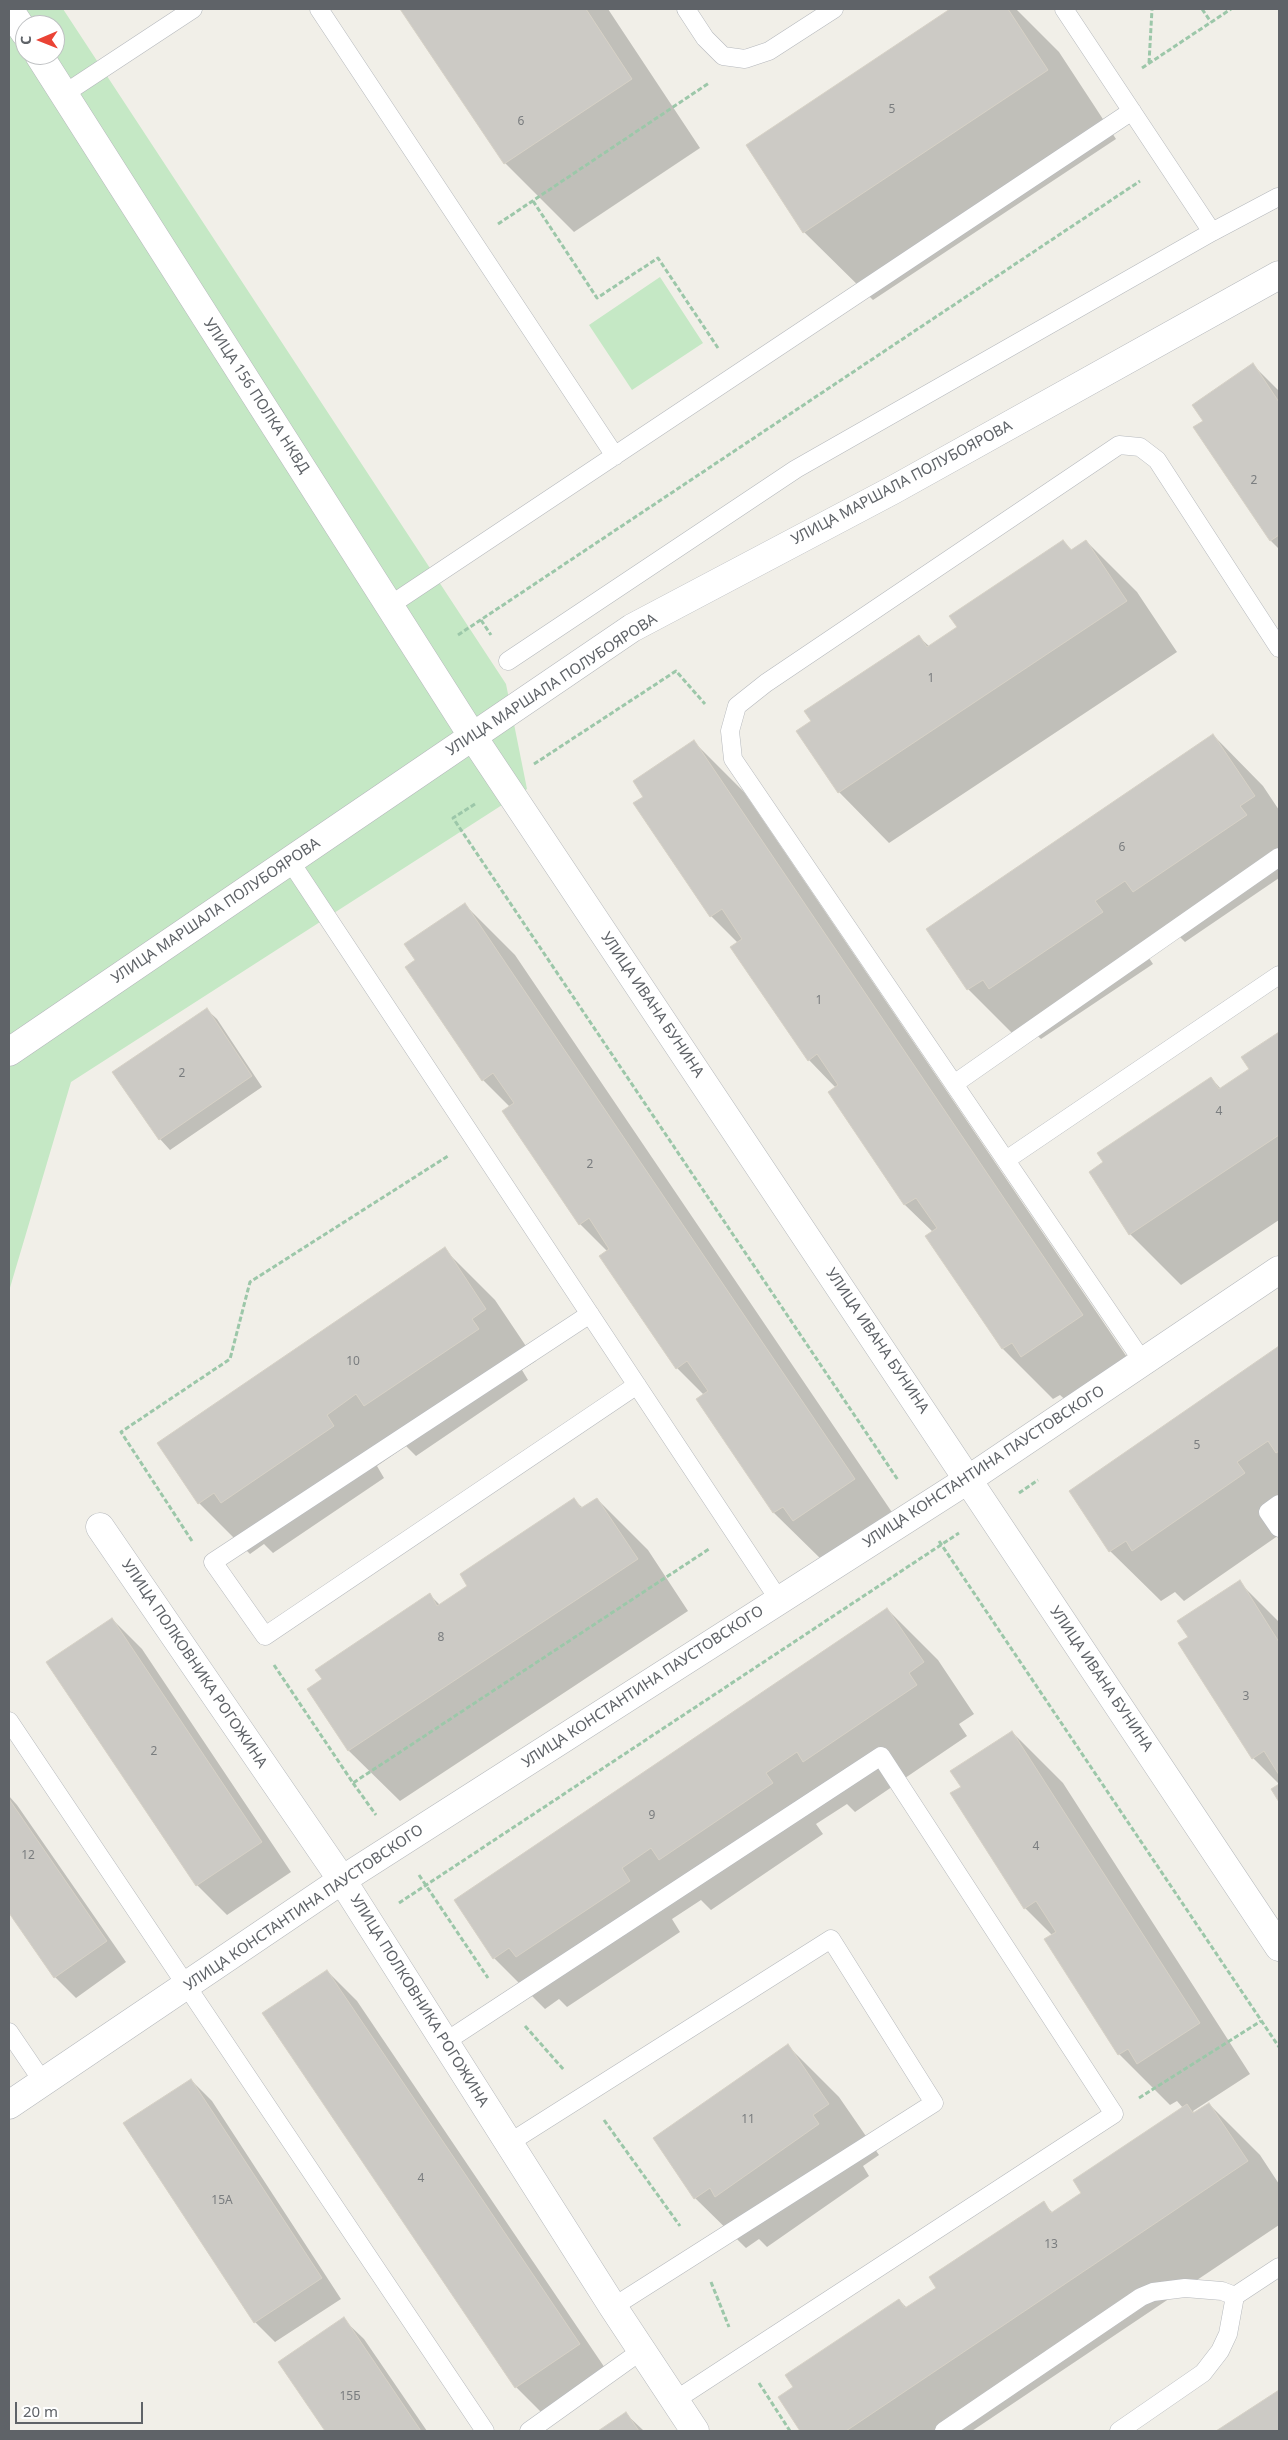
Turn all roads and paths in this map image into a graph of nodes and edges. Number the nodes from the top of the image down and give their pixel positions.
1 (192, 9) edge
2 (319, 9) edge
3 (686, 9) edge
4 (834, 9) edge
5 (1064, 9) edge
6 (1152, 9) edge
7 (1202, 9) edge
8 (1230, 9) edge
9 (1211, 22) junction
10 (723, 56) junction
11 (1149, 63) junction
12 (45, 65) edge
13 (1115, 85) junction
14 (64, 94) junction
15 (1132, 111) junction
16 (1167, 163) junction
17 (1279, 197) edge
18 (533, 201) junction
19 (1212, 232) junction
20 (472, 241) junction
21 (1279, 275) edge
22 (736, 376) junction
23 (615, 456) junction
24 (390, 606) junction
25 (458, 635) dead end
26 (1279, 648) edge
27 (508, 661) dead end
28 (473, 737) junction
29 (1279, 858) edge
30 (290, 861) junction
31 (1279, 975) edge
32 (9, 1052) edge
33 (954, 1084) junction
34 (474, 1140) junction
35 (1006, 1160) junction
36 (1279, 1270) edge
37 (590, 1314) junction
38 (1143, 1362) junction
39 (637, 1385) junction
40 (1040, 1478) dead end
41 (969, 1479) junction
42 (1279, 1504) edge
43 (990, 1512) junction
44 (100, 1527) dead end
45 (1279, 1528) edge
46 (734, 1533) junction
47 (196, 1546) dead end
48 (779, 1600) junction
49 (272, 1661) dead end
50 (9, 1720) edge
51 (342, 1880) junction
52 (369, 1922) junction
53 (1279, 1947) edge
54 (186, 1987) junction
55 (1261, 2021) dead end
56 (9, 2032) edge
57 (445, 2042) junction
58 (43, 2082) junction
59 (9, 2105) edge
60 (1114, 2114) junction
61 (509, 2143) junction
62 (1279, 2267) edge
63 (1235, 2296) junction
64 (612, 2307) junction
65 (641, 2352) junction
66 (674, 2401) junction
67 (485, 2431) edge
68 (529, 2431) edge
69 (695, 2431) edge
70 (944, 2431) edge
71 (1119, 2431) edge

1 - 14 lane
2 - 20 lane
3 - 10 lane
4 - 10 lane
5 - 13 lane
6 - 11 path
7 - 9 path
8 - 9 path
9 - 11 path
10 - 18 path
11 - 13 path
12 - 14 street, УЛИЦА 156 ПОЛКА НКВД
13 - 15 lane
14 - 24 street, УЛИЦА 156 ПОЛКА НКВД
15 - 16 lane
15 - 22 lane
16 - 19 lane
16 - 25 path
17 - 19 lane
18 - 20 path
18 - 22 path
19 - 27 lane
20 - 23 lane
21 - 28 street, УЛИЦА МАРШАЛА ПОЛУБОЯРОВА
22 - 23 lane
23 - 24 lane
24 - 28 street, УЛИЦА 156 ПОЛКА НКВД
26 - 33 lane
28 - 30 street, УЛИЦА МАРШАЛА ПОЛУБОЯРОВА
28 - 41 street, УЛИЦА ИВАНА БУНИНА
29 - 33 lane
30 - 32 street, УЛИЦА МАРШАЛА ПОЛУБОЯРОВА
30 - 34 lane
31 - 35 lane
33 - 35 lane
34 - 37 lane
34 - 47 path
35 - 38 lane
36 - 38 street, УЛИЦА КОНСТАНТИНА ПАУСТОВСКОГО
37 - 39 lane
37 - 39 lane
38 - 41 street, УЛИЦА КОНСТАНТИНА ПАУСТОВСКОГО
39 - 46 lane
40 - 43 path
41 - 43 street, УЛИЦА ИВАНА БУНИНА
41 - 48 street, УЛИЦА КОНСТАНТИНА ПАУСТОВСКОГО
42 - 45 lane
43 - 52 path
43 - 53 street, УЛИЦА ИВАНА БУНИНА
44 - 51 street, УЛИЦА ПОЛКОВНИКА РОГОЖИНА
46 - 48 lane
46 - 49 path
48 - 51 street, УЛИЦА КОНСТАНТИНА ПАУСТОВСКОГО
50 - 54 lane
51 - 52 street, УЛИЦА ПОЛКОВНИКА РОГОЖИНА
51 - 54 street, УЛИЦА КОНСТАНТИНА ПАУСТОВСКОГО
52 - 57 street, УЛИЦА ПОЛКОВНИКА РОГОЖИНА
54 - 58 street, УЛИЦА КОНСТАНТИНА ПАУСТОВСКОГО
54 - 67 lane
55 - 60 path
56 - 58 lane
57 - 60 lane
57 - 61 street, УЛИЦА ПОЛКОВНИКА РОГОЖИНА
58 - 59 street, УЛИЦА КОНСТАНТИНА ПАУСТОВСКОГО
60 - 66 lane
61 - 64 street, УЛИЦА ПОЛКОВНИКА РОГОЖИНА
61 - 64 lane
62 - 63 lane
63 - 70 lane
63 - 71 lane
64 - 65 street, УЛИЦА ПОЛКОВНИКА РОГОЖИНА
65 - 66 street, УЛИЦА ПОЛКОВНИКА РОГОЖИНА
65 - 68 lane
66 - 69 street, УЛИЦА ПОЛКОВНИКА РОГОЖИНА

